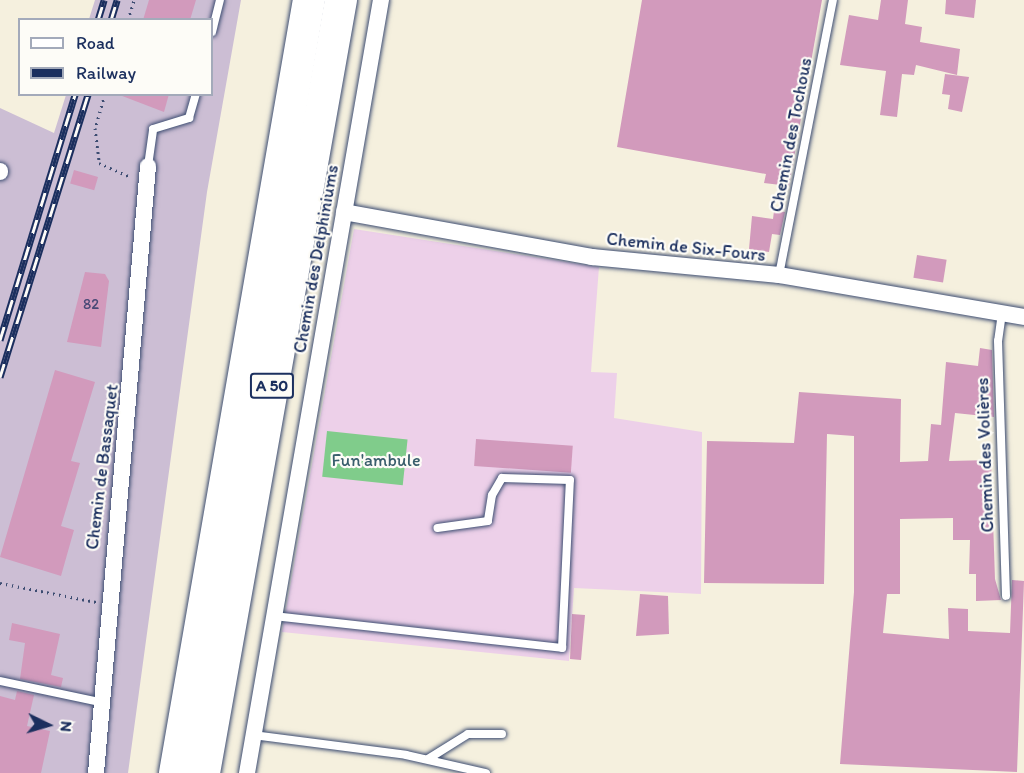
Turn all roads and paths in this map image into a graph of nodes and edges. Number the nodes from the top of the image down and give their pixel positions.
1 (134, 0) edge
2 (220, 0) edge
3 (309, 0) edge
4 (341, 0) edge
5 (381, 0) edge
6 (833, 0) edge
7 (129, 18) edge
8 (213, 28) edge
9 (104, 96) edge
10 (195, 96) edge
11 (148, 174) junction
12 (344, 212) junction
13 (779, 275) junction
14 (1002, 313) junction
15 (1024, 317) edge
16 (437, 528) dead end
17 (0, 583) edge
18 (1006, 596) dead end
19 (107, 604) junction
20 (273, 616) junction
21 (0, 681) edge
22 (100, 702) junction
23 (502, 734) dead end
24 (253, 735) junction
25 (428, 759) junction
26 (96, 773) edge
27 (175, 773) edge
28 (204, 773) edge
29 (247, 773) edge
30 (486, 773) edge

1 - 7 path
2 - 8 lane
3 - 27 highway, A 50
4 - 28 highway, A 50
5 - 12 street, Chemin des Delphiniums
6 - 13 lane, Chemin des Tochous
9 - 11 path
10 - 11 lane
11 - 19 street, Chemin de Bassaquet
12 - 13 street, Chemin de Six-Fours
12 - 20 street, Chemin des Delphiniums
13 - 14 street, Chemin de Six-Fours
14 - 15 street, Chemin de Six-Fours
14 - 18 lane, Chemin des Volières
16 - 20 lane
17 - 19 path
19 - 22 street, Chemin de Bassaquet
20 - 24 street, Chemin des Delphiniums
21 - 22 lane
22 - 26 street, Chemin de Bassaquet
23 - 25 lane
24 - 25 lane
24 - 29 street, Chemin des Delphiniums
25 - 30 lane

